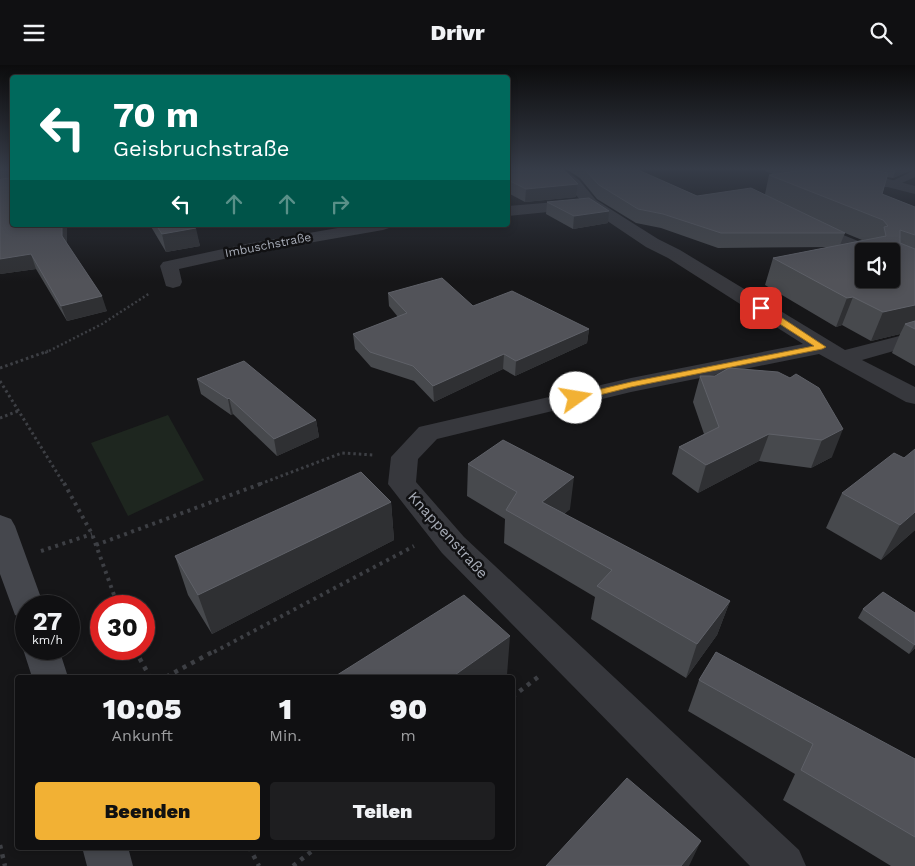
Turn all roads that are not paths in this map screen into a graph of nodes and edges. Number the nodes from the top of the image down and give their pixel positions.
1 (557, 206) edge
2 (597, 206) edge
3 (510, 211) edge
4 (372, 227) edge
5 (827, 233) edge
6 (855, 246) edge
7 (173, 282) road end
8 (915, 337) edge
9 (832, 352) junction
10 (915, 397) edge
11 (0, 527) edge
12 (23, 595) edge
13 (45, 660) edge
14 (49, 675) edge
15 (105, 850) edge
16 (110, 866) edge
17 (783, 866) edge

1 - 3 street
2 - 9 street
4 - 7 street, Imbuschstraße
5 - 6 street
8 - 9 street
9 - 10 street
9 - 17 street, Knappenstraße
11 - 12 main road
13 - 14 main road
15 - 16 main road

